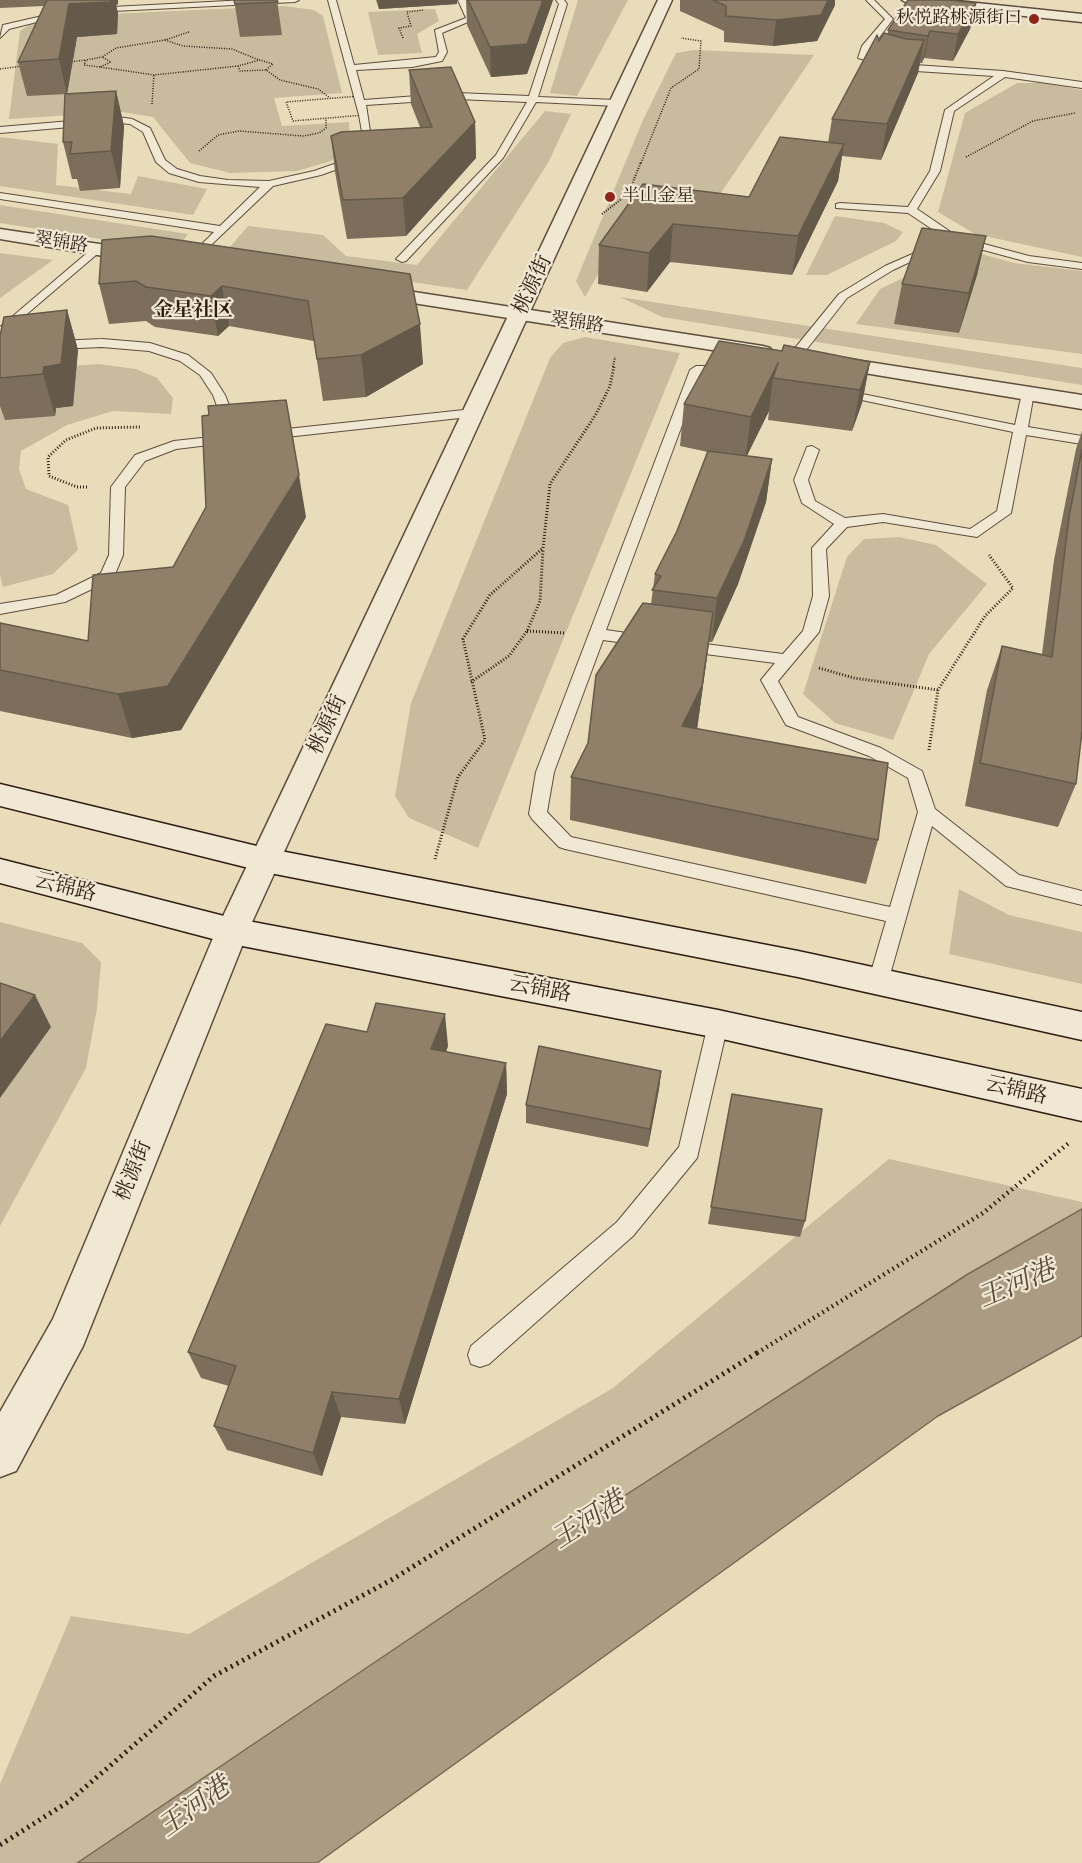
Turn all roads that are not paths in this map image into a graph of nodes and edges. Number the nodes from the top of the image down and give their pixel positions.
1 (295, 0) edge
2 (332, 0) edge
3 (462, 0) edge
4 (665, 0) edge
5 (870, 0) edge
6 (909, 0) edge
7 (563, 1) edge
8 (193, 3) edge
9 (1082, 18) edge
10 (0, 36) edge
11 (351, 68) junction
12 (1003, 74) junction
13 (1082, 85) edge
14 (533, 99) junction
15 (360, 100) junction
16 (617, 104) junction
17 (0, 130) edge
18 (269, 184) junction
19 (0, 196) edge
20 (840, 206) dead end
21 (911, 210) junction
22 (223, 230) junction
23 (0, 234) edge
24 (954, 239) junction
25 (98, 249) junction
26 (402, 259) dead end
27 (189, 263) junction
28 (1082, 266) edge
29 (212, 267) edge
30 (354, 288) edge
31 (519, 314) junction
32 (0, 333) edge
33 (0, 353) edge
34 (795, 356) junction
35 (742, 372) edge
36 (823, 388) edge
37 (1028, 393) junction
38 (1082, 402) edge
39 (473, 413) junction
40 (1021, 430) junction
41 (246, 437) junction
42 (1082, 440) edge
43 (812, 450) dead end
44 (843, 523) junction
45 (0, 609) edge
46 (596, 634) junction
47 (789, 660) junction
48 (0, 795) edge
49 (927, 812) junction
50 (265, 860) junction
51 (0, 872) edge
52 (1082, 898) edge
53 (897, 916) junction
54 (232, 931) junction
55 (878, 982) junction
56 (718, 1024) junction
57 (1082, 1026) edge
58 (1082, 1105) edge
59 (480, 1355) dead end
60 (0, 1455) edge

1 - 8 lane
2 - 11 lane
3 - 11 lane
4 - 16 street, 桃源街
5 - 12 lane
6 - 9 street
7 - 14 lane
8 - 10 lane
11 - 15 lane
12 - 13 lane
12 - 21 lane
14 - 15 lane
14 - 16 lane
14 - 26 lane
15 - 18 lane
16 - 31 street, 桃源街
17 - 18 lane
18 - 22 lane
19 - 22 lane
20 - 21 lane
21 - 24 lane
22 - 27 lane
23 - 25 street, 翠锦路
24 - 28 lane
24 - 34 lane
25 - 27 street, 翠锦路
25 - 32 lane
27 - 29 street, 翠锦路
30 - 31 street, 翠锦路
31 - 34 street, 翠锦路
31 - 39 street, 桃源街
33 - 41 lane
34 - 37 street, 翠锦路
35 - 46 lane
36 - 40 lane
37 - 38 street, 翠锦路
37 - 40 lane
39 - 41 lane
39 - 50 street, 桃源街
40 - 42 lane
40 - 44 lane
41 - 45 lane
43 - 44 lane
44 - 47 lane
46 - 47 lane
46 - 53 lane
47 - 49 lane
48 - 50 street
49 - 52 lane
49 - 53 lane
50 - 54 street, 桃源街
50 - 55 street
51 - 54 street, 云锦路
53 - 55 lane
54 - 56 street, 云锦路
54 - 60 street, 桃源街
55 - 57 street
56 - 58 street, 云锦路
56 - 59 lane

